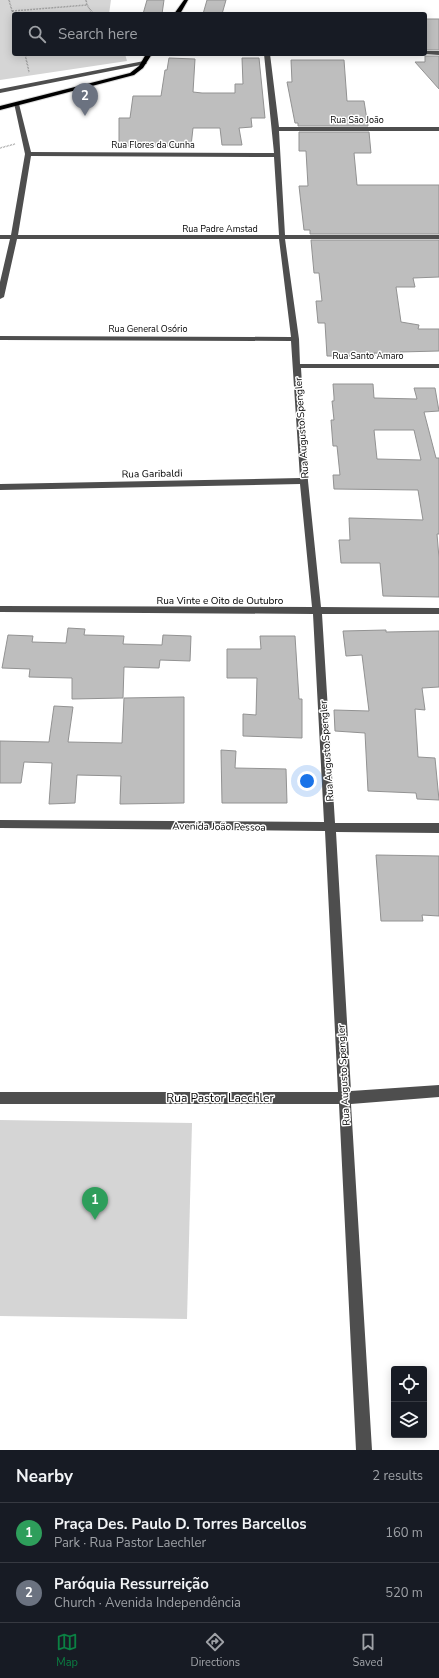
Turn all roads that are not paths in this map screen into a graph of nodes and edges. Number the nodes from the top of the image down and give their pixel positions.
1 (186, 0) edge
2 (178, 12) edge
3 (427, 53) edge
4 (439, 53) edge
5 (148, 56) edge
6 (267, 56) edge
7 (144, 63) junction
8 (0, 91) edge
9 (16, 104) junction
10 (0, 108) edge
11 (276, 129) junction
12 (439, 129) edge
13 (28, 154) junction
14 (278, 155) junction
15 (0, 237) edge
16 (14, 237) junction
17 (439, 237) edge
18 (282, 238) junction
19 (0, 297) edge
20 (0, 338) edge
21 (295, 339) junction
22 (296, 366) junction
23 (439, 366) edge
24 (304, 481) junction
25 (0, 487) edge
26 (0, 609) edge
27 (317, 611) junction
28 (439, 611) edge
29 (0, 824) edge
30 (330, 827) junction
31 (439, 828) edge
32 (439, 1091) edge
33 (0, 1098) edge
34 (344, 1098) junction
35 (364, 1450) edge

1 - 2 main road
3 - 4 street
5 - 7 main road
6 - 11 street, Rua Augusto Spengler
7 - 8 street
7 - 9 main road
9 - 10 main road
9 - 13 street
11 - 12 street, Rua São João
11 - 14 street, Rua Augusto Spengler
13 - 14 street, Rua Flores da Cunha
13 - 16 street
14 - 18 street, Rua Augusto Spengler
15 - 16 street, Rua Padre Amstad
16 - 18 street, Rua Padre Amstad
16 - 19 street
17 - 18 street, Rua Padre Amstad
18 - 21 street, Rua Augusto Spengler
20 - 21 street, Rua General Osório
21 - 22 street, Rua Augusto Spengler
22 - 23 street, Rua Santo Amaro
22 - 24 street, Rua Augusto Spengler
24 - 25 street, Rua Garibaldi
24 - 27 street, Rua Augusto Spengler
26 - 27 street, Rua Vinte e Oito de Outubro
27 - 28 street, Rua Vinte e Oito de Outubro
27 - 30 street, Rua Augusto Spengler
29 - 30 street, Avenida João Pessoa
30 - 31 street, Avenida João Pessoa
30 - 34 street, Rua Augusto Spengler
32 - 34 street, Rua Pastor Laechler
33 - 34 street, Rua Pastor Laechler
34 - 35 street, Rua Augusto Spengler

